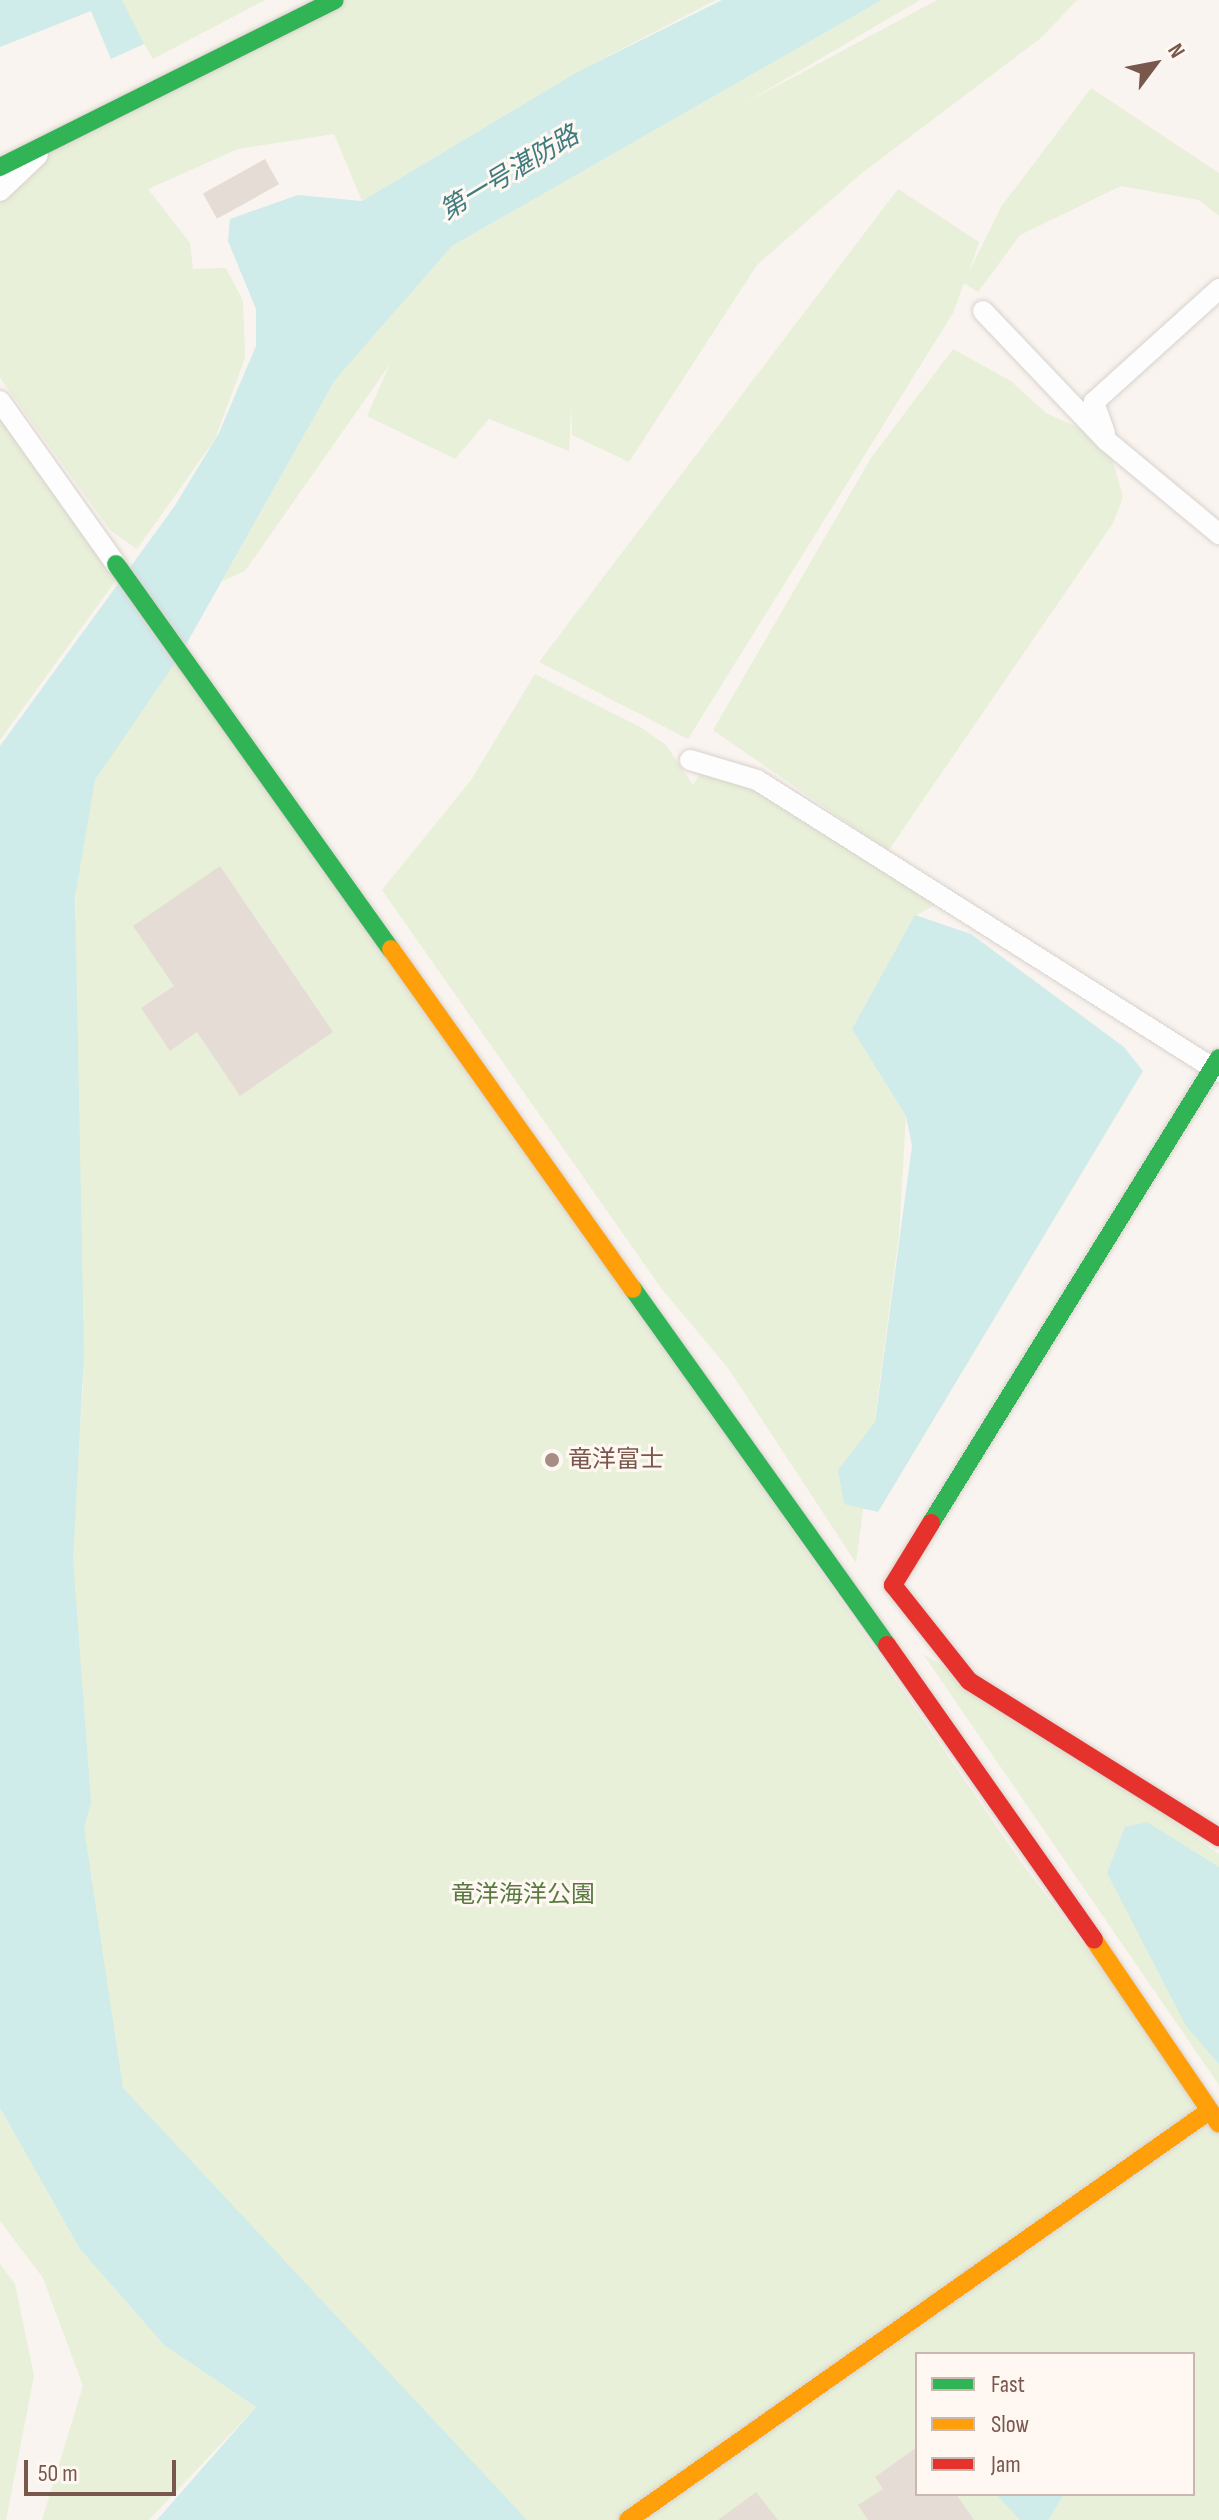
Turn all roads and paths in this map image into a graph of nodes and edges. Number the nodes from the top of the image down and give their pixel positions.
1 (335, 0) edge
2 (57, 136) junction
3 (0, 167) edge
4 (0, 191) edge
5 (1219, 289) edge
6 (983, 311) dead end
7 (0, 401) edge
8 (1107, 441) junction
9 (1219, 534) edge
10 (116, 564) joint
11 (690, 760) dead end
12 (1217, 1066) edge
13 (1219, 1837) edge
14 (1214, 2118) edge
15 (628, 2520) edge

1 - 2 street
2 - 3 street
2 - 4 street
5 - 8 street
6 - 8 street
7 - 10 street
8 - 9 street
10 - 14 street
11 - 12 street
12 - 13 street
14 - 15 street

